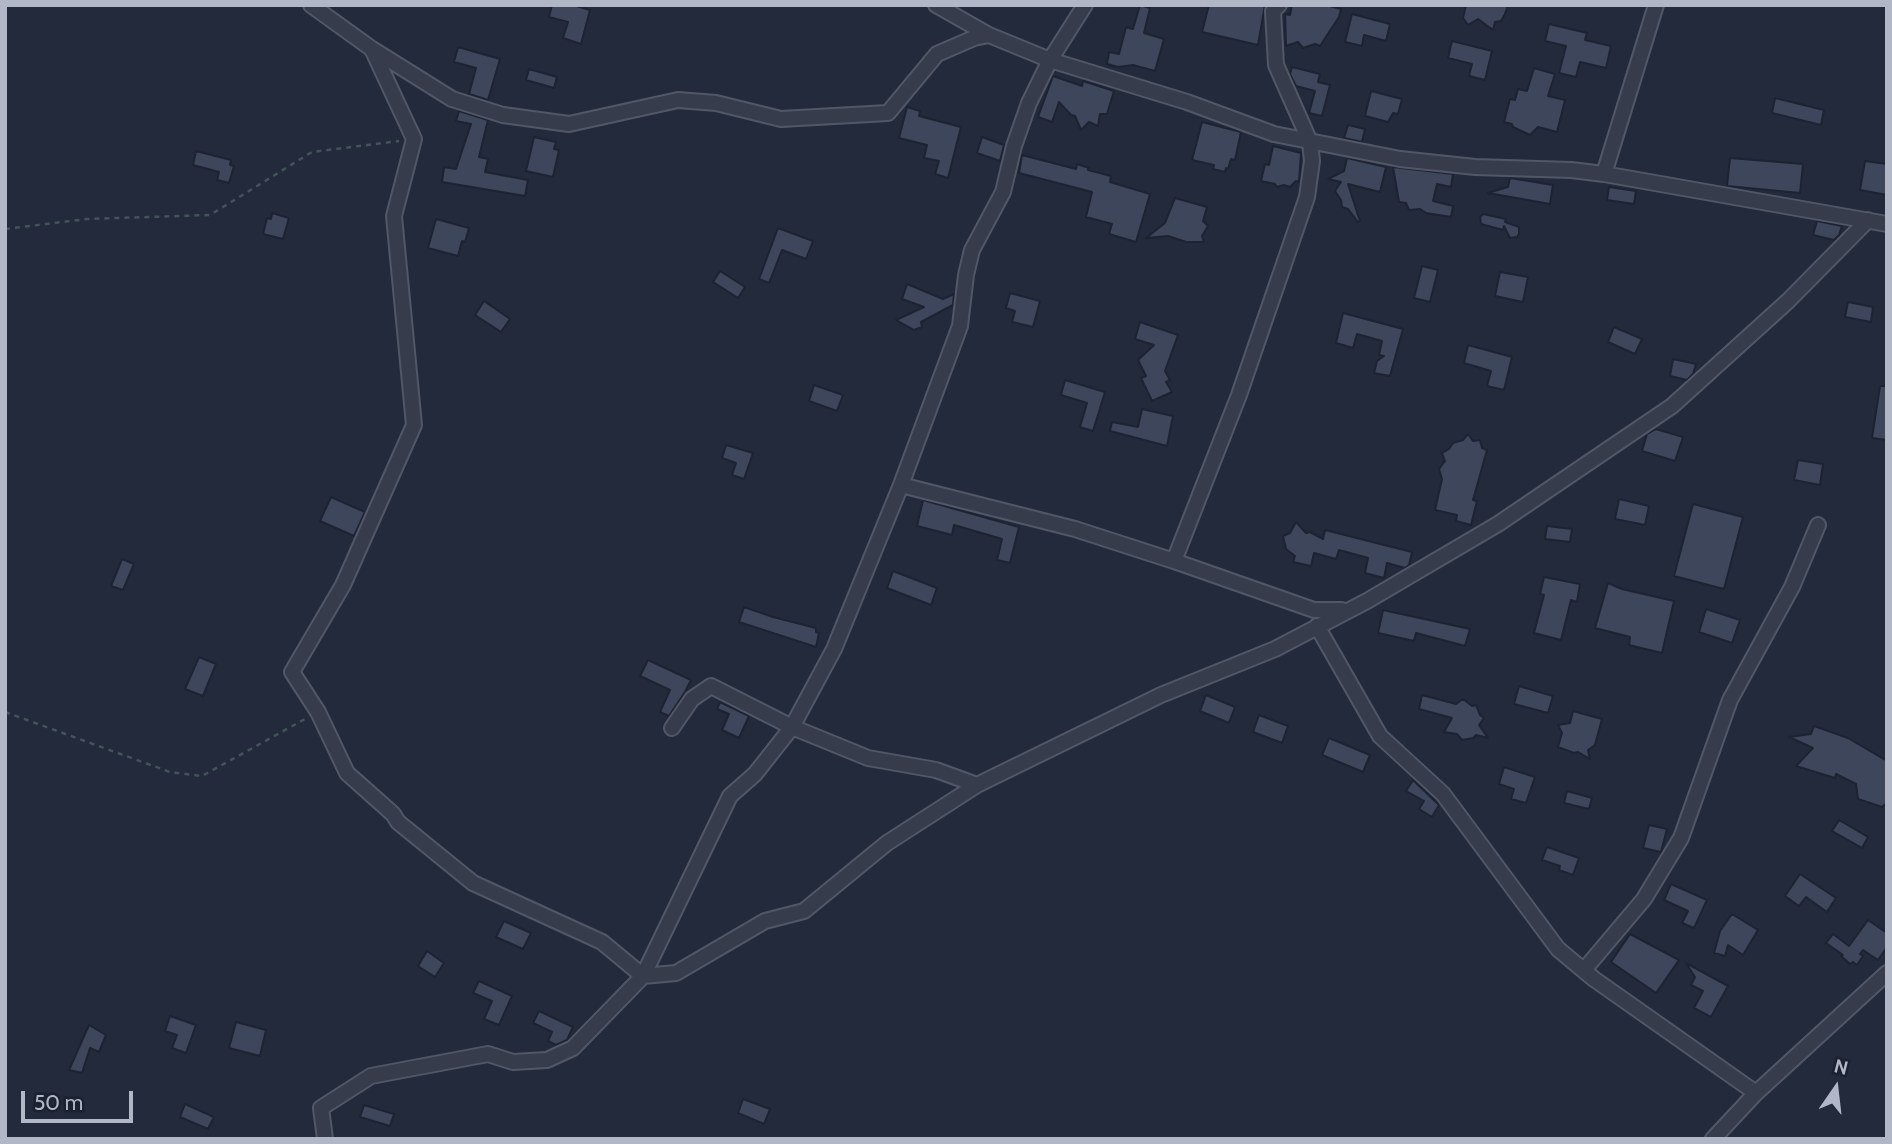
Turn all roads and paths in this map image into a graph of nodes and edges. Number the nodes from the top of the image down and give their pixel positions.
1 (311, 5) edge
2 (936, 5) edge
3 (1085, 5) edge
4 (1279, 5) edge
5 (1656, 5) edge
6 (989, 35) junction
7 (372, 48) junction
8 (1050, 60) junction
9 (414, 139) junction
10 (1310, 142) junction
11 (1604, 174) junction
12 (1868, 220) junction
13 (1887, 224) edge
14 (5, 229) edge
15 (901, 485) junction
16 (1818, 525) dead end
17 (1174, 561) junction
18 (1346, 610) junction
19 (1317, 626) junction
20 (5, 712) edge
21 (317, 712) junction
22 (792, 727) junction
23 (672, 728) dead end
24 (977, 785) junction
25 (1584, 970) junction
26 (1887, 974) edge
27 (643, 976) junction
28 (1880, 984) edge
29 (1756, 1093) junction
30 (325, 1139) edge
31 (1713, 1139) edge

1 - 7 street
2 - 6 street
3 - 8 street
4 - 10 street
5 - 11 street
6 - 7 street
6 - 8 street
7 - 9 street
8 - 10 street
8 - 15 street
9 - 14 path
9 - 21 street
10 - 11 street
10 - 17 street
11 - 12 street
12 - 13 street
12 - 18 street
15 - 17 street
15 - 22 street
16 - 25 street
17 - 18 street
18 - 19 street
19 - 24 street
19 - 25 street
20 - 21 path
21 - 27 street
22 - 23 street
22 - 24 street
22 - 27 street
24 - 27 street
25 - 29 street
26 - 28 street
27 - 30 street
28 - 29 street
29 - 31 street

